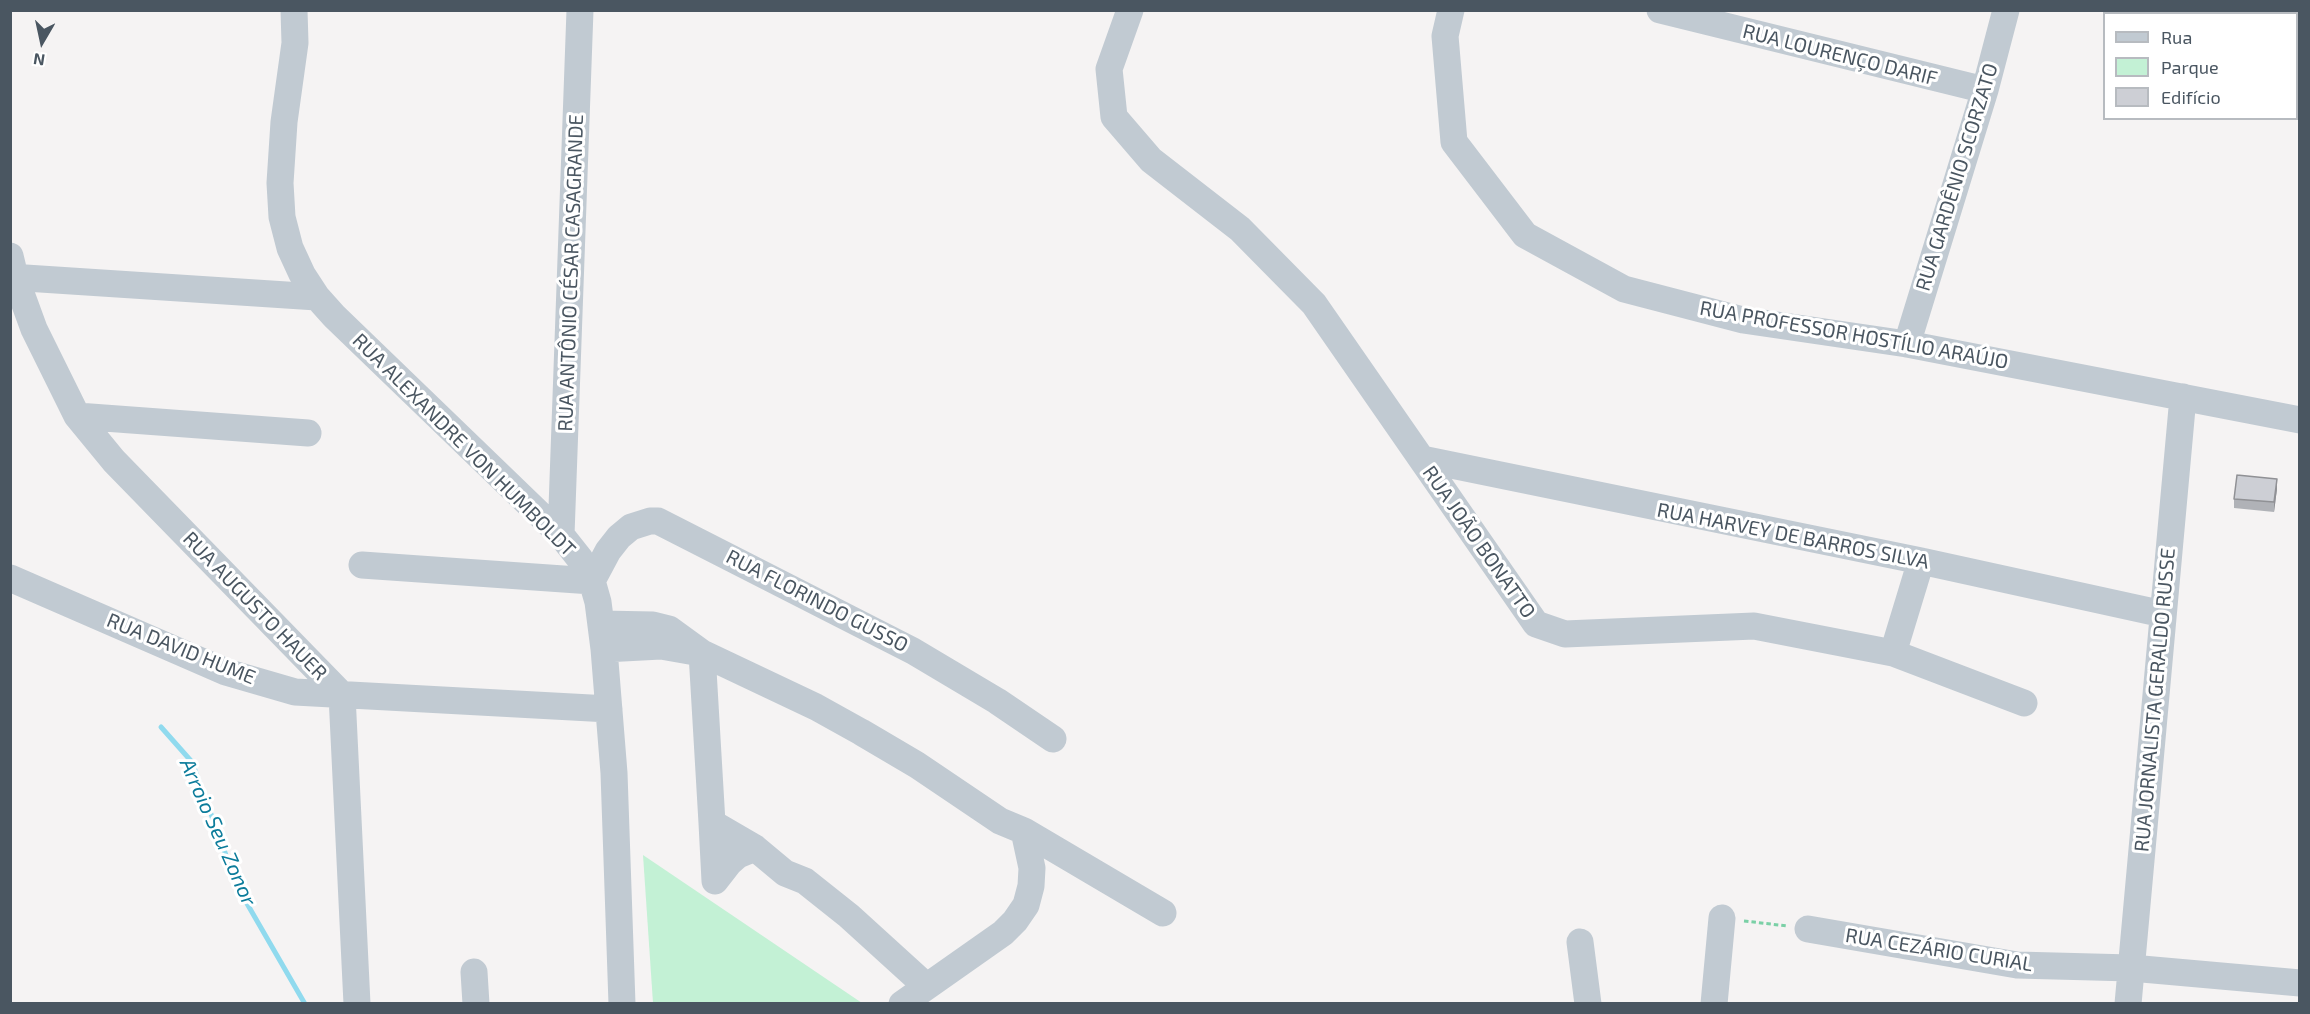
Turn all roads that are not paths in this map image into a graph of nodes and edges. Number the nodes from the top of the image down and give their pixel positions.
1 (294, 10) edge
2 (580, 10) edge
3 (1130, 10) edge
4 (1451, 10) edge
5 (1660, 10) edge
6 (2006, 10) edge
7 (1984, 90) junction
8 (12, 270) edge
9 (317, 297) junction
10 (1907, 344) junction
11 (2183, 397) junction
12 (77, 416) junction
13 (2300, 420) edge
14 (308, 433) dead end
15 (1422, 459) junction
16 (561, 535) junction
17 (1921, 561) junction
18 (362, 565) dead end
19 (10, 578) edge
20 (592, 581) junction
21 (2163, 614) junction
22 (603, 636) junction
23 (702, 653) junction
24 (1893, 653) junction
25 (342, 695) junction
26 (2024, 703) dead end
27 (609, 709) junction
28 (1053, 739) dead end
29 (712, 823) junction
30 (1024, 831) junction
31 (755, 848) junction
32 (1163, 913) dead end
33 (1722, 918) road end
34 (1808, 929) road end
35 (1580, 942) dead end
36 (2131, 968) junction
37 (474, 972) dead end
38 (2300, 983) edge
39 (926, 986) junction
40 (1721, 1002) edge
41 (357, 1004) edge
42 (476, 1004) edge
43 (622, 1004) edge
44 (902, 1004) edge
45 (1588, 1004) edge
46 (2127, 1004) edge

1 - 9 street, RUA ALEXANDRE VON HUMBOLDT
2 - 16 street, RUA ANTÔNIO CÉSAR CASAGRANDE
3 - 15 street, RUA JOÃO BONATTO
4 - 10 street, RUA PROFESSOR HOSTÍLIO ARAÚJO
5 - 7 street, RUA LOURENÇO DARIF
6 - 7 street, RUA GARDÊNIO SCORZATO
7 - 10 street, RUA GARDÊNIO SCORZATO
8 - 9 street
8 - 12 street, RUA AUGUSTO HAUER
9 - 16 street, RUA ALEXANDRE VON HUMBOLDT
10 - 11 street, RUA PROFESSOR HOSTÍLIO ARAÚJO
11 - 13 street, RUA PROFESSOR HOSTÍLIO ARAÚJO
11 - 21 street, RUA JORNALISTA GERALDO RUSSE
12 - 14 street
12 - 25 street, RUA AUGUSTO HAUER
15 - 17 street, RUA HARVEY DE BARROS SILVA
15 - 24 street, RUA JOÃO BONATTO
16 - 20 street, RUA ALEXANDRE VON HUMBOLDT
17 - 21 street, RUA HARVEY DE BARROS SILVA
17 - 24 street
18 - 20 street
19 - 25 street, RUA DAVID HUME
20 - 22 street, RUA ALEXANDRE VON HUMBOLDT
20 - 28 street, RUA FLORINDO GUSSO
21 - 36 street, RUA JORNALISTA GERALDO RUSSE
22 - 23 street
22 - 27 street, RUA ALEXANDRE VON HUMBOLDT
23 - 29 street
23 - 30 street
24 - 26 street, RUA JOÃO BONATTO
25 - 27 street, RUA DAVID HUME
25 - 41 street, RUA AUGUSTO HAUER
27 - 43 street, RUA ALEXANDRE VON HUMBOLDT
29 - 31 street
29 - 31 street
30 - 32 street
30 - 39 street
31 - 39 street
33 - 40 street
34 - 36 street, RUA CEZÁRIO CURIAL
35 - 45 street
36 - 38 street, RUA CEZÁRIO CURIAL
36 - 46 street, RUA JORNALISTA GERALDO RUSSE
37 - 42 street
39 - 44 street

